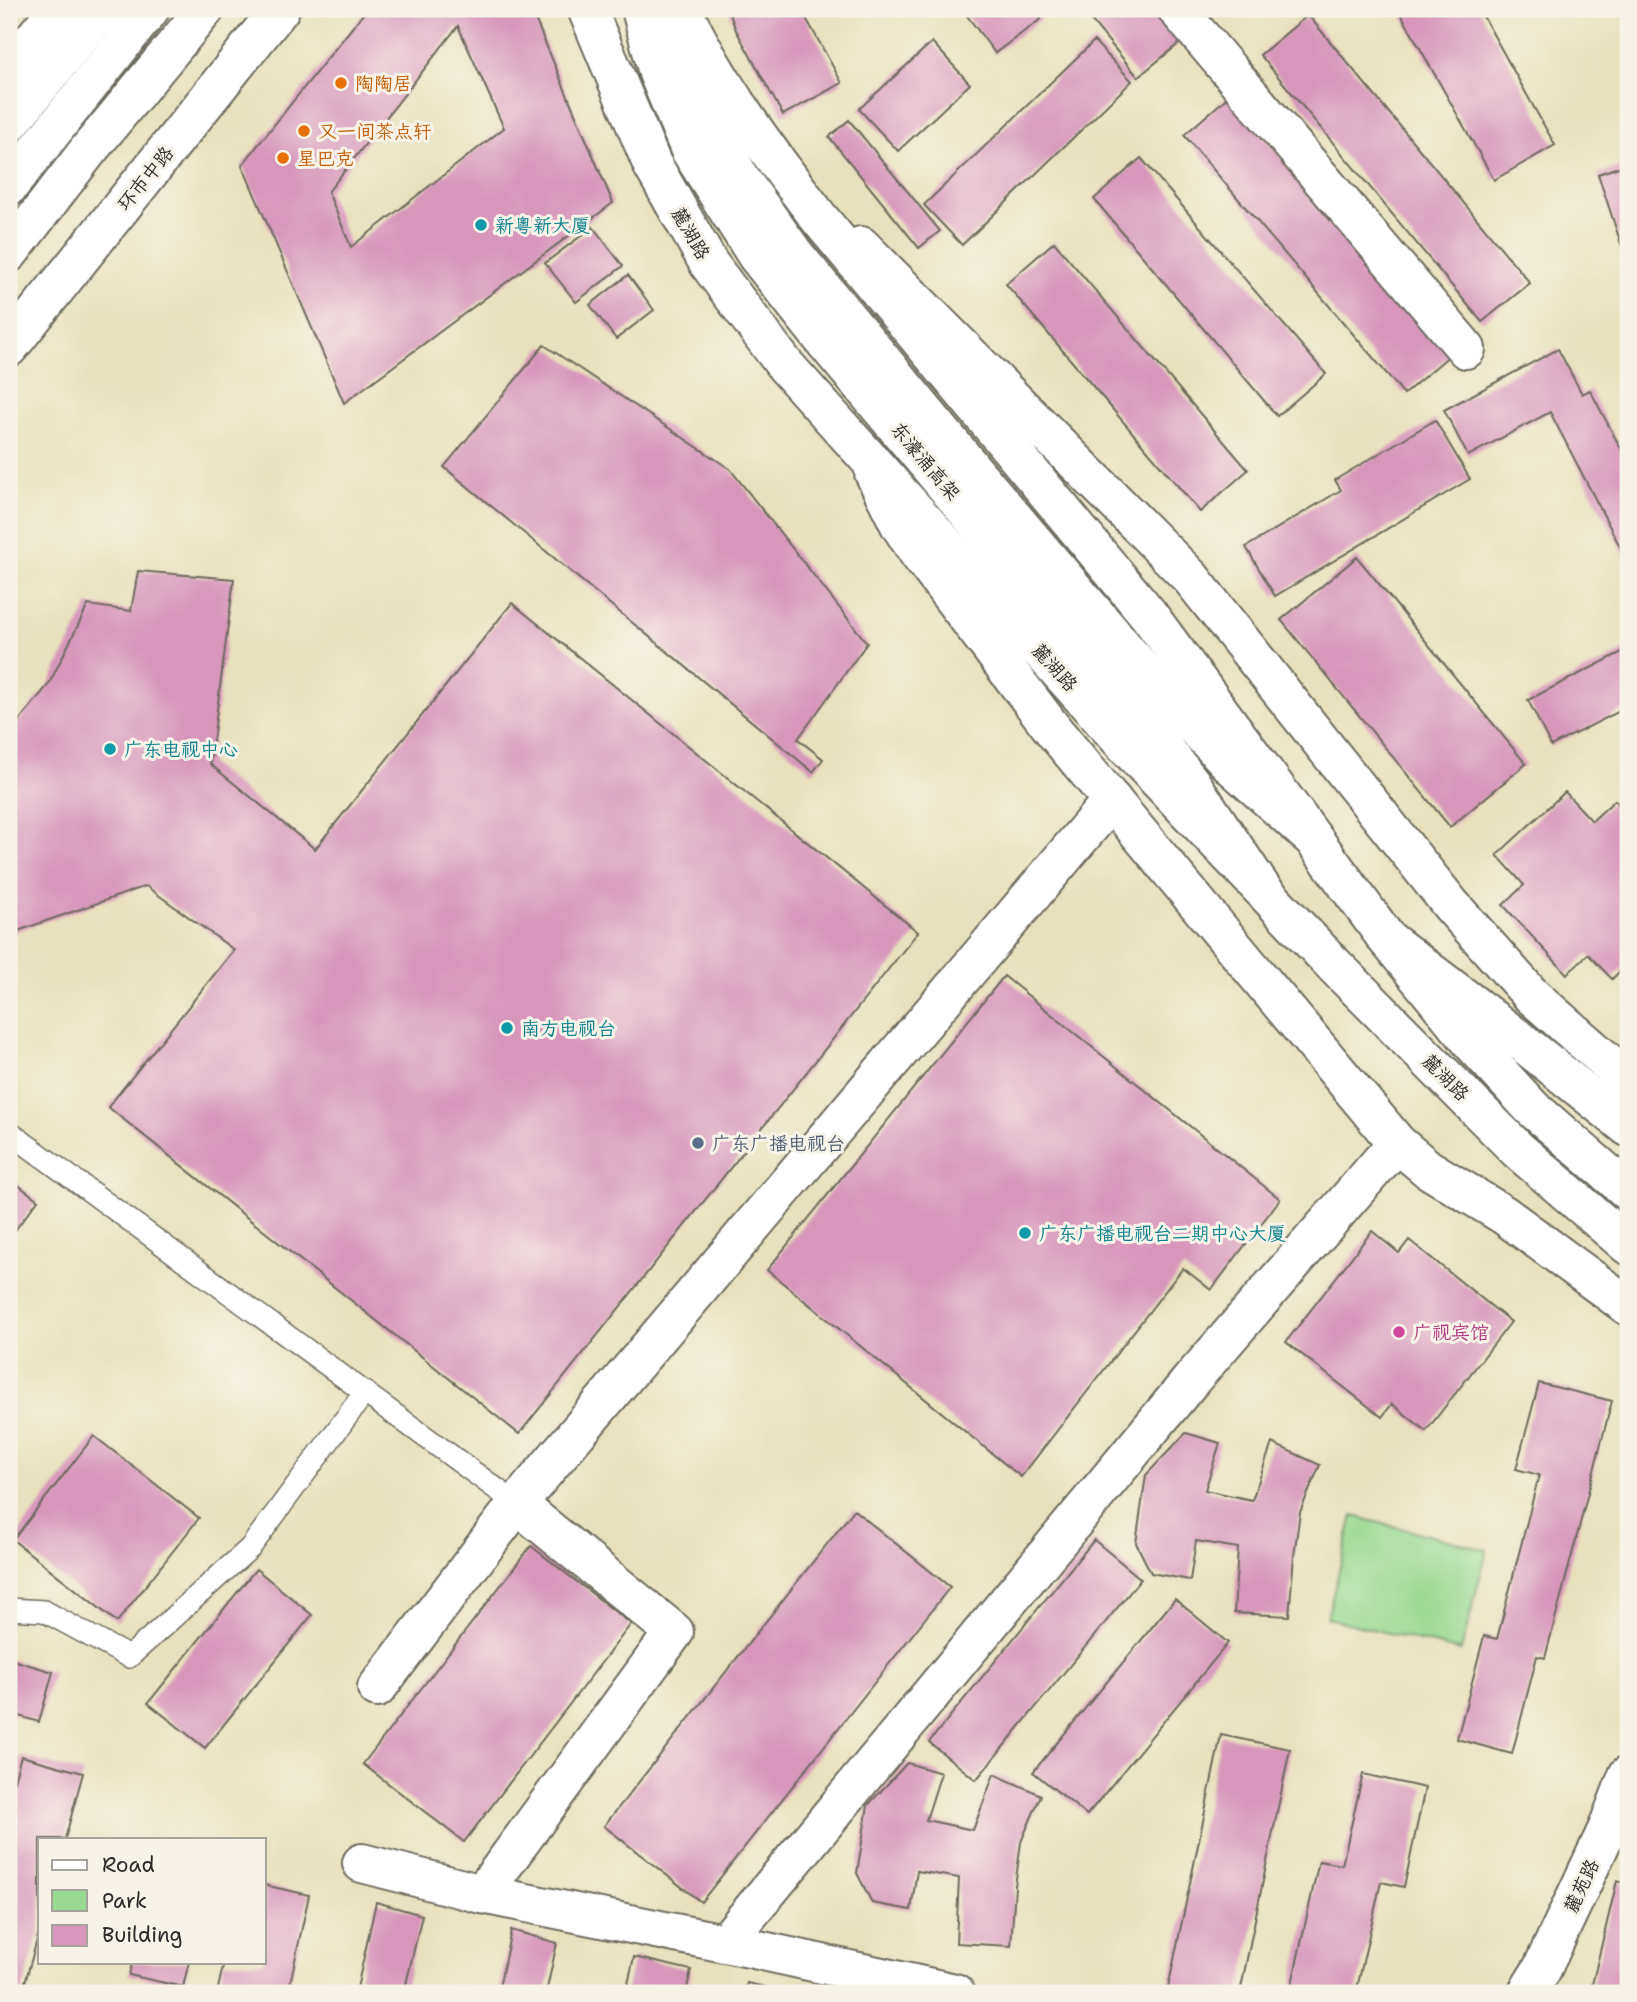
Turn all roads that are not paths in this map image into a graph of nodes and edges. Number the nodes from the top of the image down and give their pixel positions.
1 (102, 9) edge
2 (150, 9) edge
3 (205, 9) edge
4 (280, 9) edge
5 (587, 9) edge
6 (641, 9) edge
7 (672, 9) edge
8 (682, 9) edge
9 (1177, 9) edge
10 (66, 25) edge
11 (9, 69) edge
12 (9, 124) edge
13 (768, 152) junction
14 (9, 186) edge
15 (9, 253) edge
16 (839, 333) junction
17 (9, 347) edge
18 (1466, 349) dead end
19 (863, 452) junction
20 (1112, 800) junction
21 (1308, 834) junction
22 (1260, 886) junction
23 (1387, 939) junction
24 (1628, 1080) edge
25 (1628, 1127) edge
26 (9, 1132) edge
27 (1397, 1143) junction
28 (1628, 1191) edge
29 (1628, 1245) edge
30 (1628, 1307) edge
31 (365, 1392) junction
32 (517, 1504) junction
33 (9, 1609) edge
34 (377, 1688) dead end
35 (1628, 1775) edge
36 (362, 1863) dead end
37 (482, 1895) junction
38 (725, 1943) junction
39 (955, 1993) edge
40 (1527, 1993) edge

1 - 10 main road
2 - 14 main road
3 - 15 main road
4 - 17 main road, 环市中路
5 - 19 main road, 麓湖路
6 - 16 main road, 东濠涌高架
7 - 16 main road, 东濠涌高架
8 - 13 main road
9 - 18 main road
10 - 11 main road
10 - 12 main road
13 - 21 main road
13 - 24 main road
16 - 21 main road, 东濠涌高架
16 - 22 main road, 东濠涌高架
19 - 20 main road
19 - 22 main road, 麓湖路
20 - 27 main road
20 - 32 main road
21 - 23 main road
22 - 29 main road, 麓湖路
23 - 25 main road
23 - 28 main road
26 - 31 lane
27 - 30 main road
27 - 38 main road
31 - 32 lane
31 - 33 lane
32 - 34 main road
32 - 37 main road
35 - 40 main road, 麓苑路
36 - 37 main road
37 - 38 main road
38 - 39 main road

